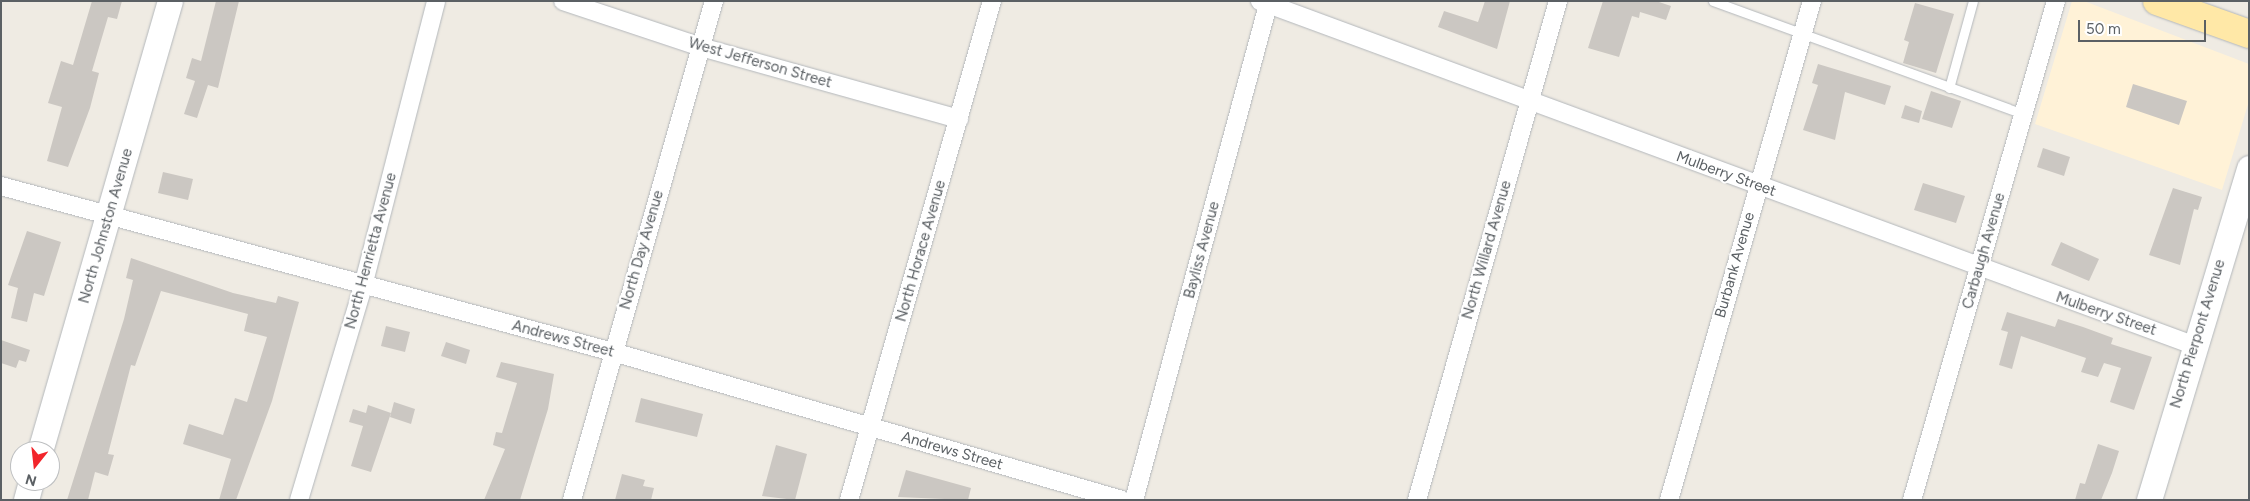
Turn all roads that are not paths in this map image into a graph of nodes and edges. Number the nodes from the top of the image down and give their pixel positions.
1 (170, 1) edge
2 (436, 1) edge
3 (563, 1) edge
4 (714, 1) edge
5 (992, 1) edge
6 (1558, 1) edge
7 (1713, 1) edge
8 (1812, 1) edge
9 (1973, 1) edge
10 (2056, 1) edge
11 (2156, 1) edge
12 (1266, 2) edge
13 (2249, 34) edge
14 (1802, 36) junction
15 (701, 47) junction
16 (1949, 88) junction
17 (1528, 103) junction
18 (2024, 114) junction
19 (959, 119) junction
20 (2249, 168) edge
21 (1758, 185) junction
22 (1, 186) edge
23 (110, 215) junction
24 (1979, 270) junction
25 (363, 286) junction
26 (2193, 345) junction
27 (613, 352) junction
28 (870, 427) junction
29 (43, 441) edge
30 (299, 500) edge
31 (572, 500) edge
32 (849, 500) edge
33 (1122, 500) edge
34 (1134, 500) edge
35 (1417, 500) edge
36 (1669, 500) edge
37 (1912, 500) edge
38 (2149, 500) edge

1 - 23 street, North Johnston Avenue
2 - 25 street, North Henrietta Avenue
3 - 15 street, West Jefferson Street
4 - 15 street, North Day Avenue
5 - 19 street, North Horace Avenue
6 - 17 street, North Willard Avenue
7 - 14 lane
8 - 14 street, Burbank Avenue
9 - 16 lane
10 - 18 street, Carbaugh Avenue
11 - 13 main road
12 - 17 street, Mulberry Street
12 - 34 street, Bayliss Avenue
14 - 16 lane
14 - 21 street, Burbank Avenue
15 - 19 street, West Jefferson Street
15 - 27 street, North Day Avenue
16 - 18 lane
17 - 21 street, Mulberry Street
17 - 35 street, North Willard Avenue
18 - 24 street, Carbaugh Avenue
19 - 28 street, North Horace Avenue
20 - 26 street, North Pierpont Avenue
21 - 24 street, Mulberry Street
21 - 36 street, Burbank Avenue
22 - 23 street, Andrews Street
23 - 25 street, Andrews Street
23 - 29 street, North Johnston Avenue
24 - 26 street, Mulberry Street
24 - 37 street, Carbaugh Avenue
25 - 27 street, Andrews Street
25 - 30 street, North Henrietta Avenue
26 - 38 street, North Pierpont Avenue
27 - 28 street, Andrews Street
27 - 31 street, North Day Avenue
28 - 32 street, North Horace Avenue
28 - 33 street, Andrews Street

